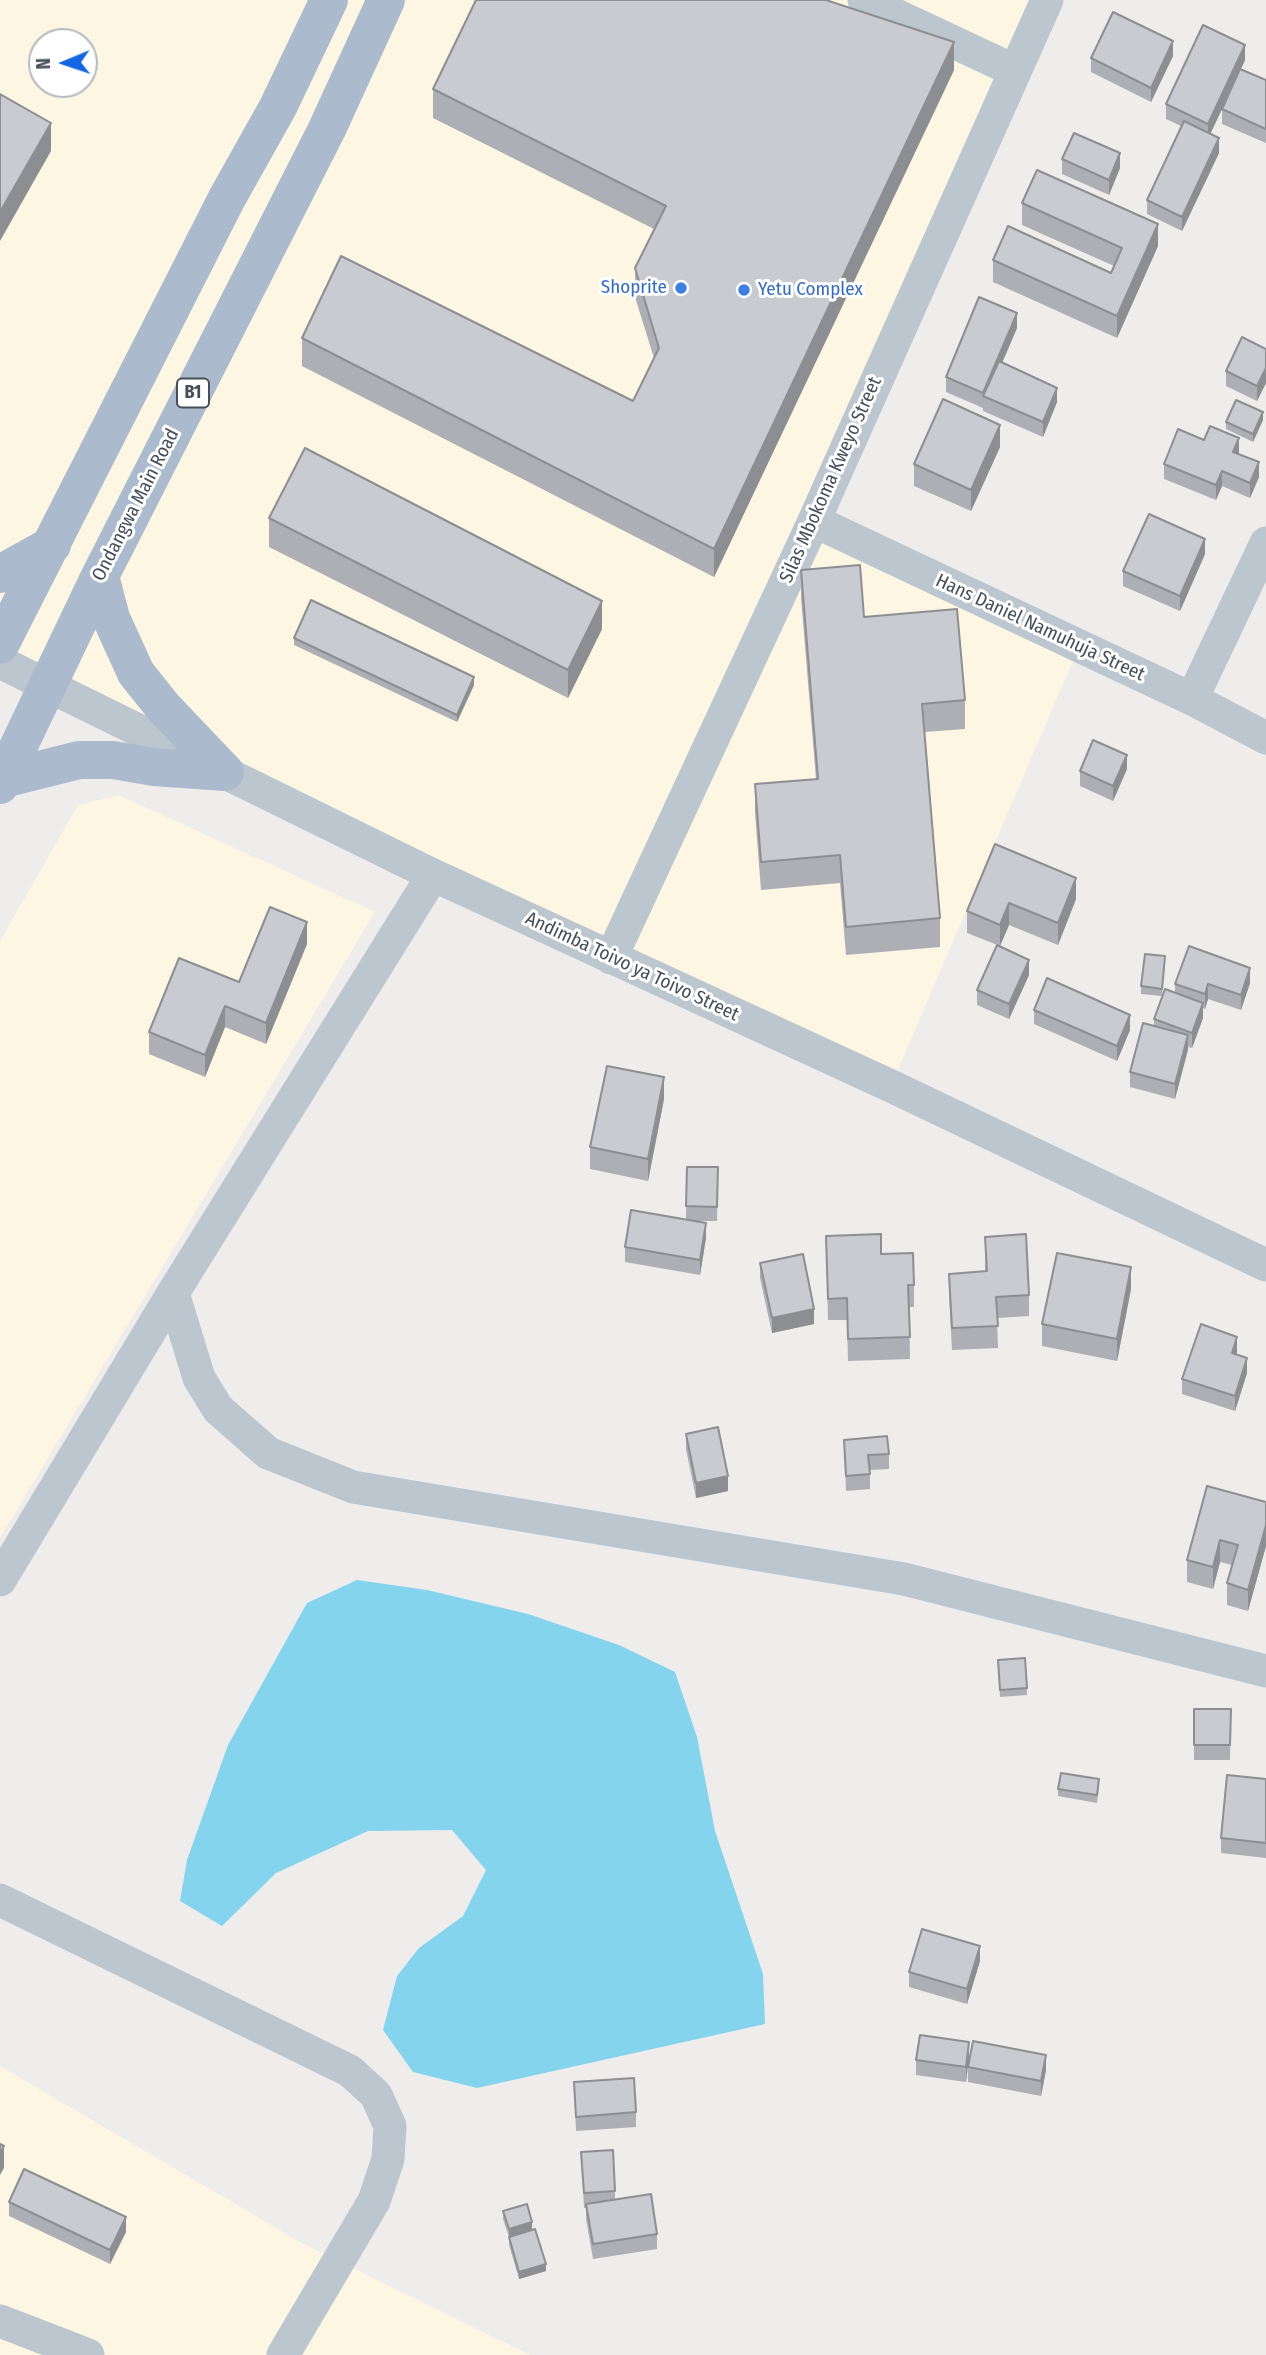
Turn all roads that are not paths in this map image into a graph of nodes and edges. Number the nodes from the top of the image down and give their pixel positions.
1 (329, 0) edge
2 (386, 0) edge
3 (864, 0) edge
4 (1047, 0) edge
5 (1013, 70) junction
6 (814, 521) junction
7 (1266, 543) edge
8 (52, 545) junction
9 (0, 574) edge
10 (100, 576) junction
11 (0, 645) edge
12 (0, 662) edge
13 (48, 687) junction
14 (1192, 699) junction
15 (1266, 738) edge
16 (225, 772) junction
17 (2, 782) edge
18 (433, 875) junction
19 (611, 958) junction
20 (1266, 1265) edge
21 (173, 1293) junction
22 (0, 1580) edge
23 (1266, 1671) edge
24 (0, 1900) edge
25 (0, 2321) edge
26 (88, 2355) edge
27 (283, 2355) edge

1 - 8 main road
2 - 10 main road, Ondangwa Main Road / B1
3 - 5 street
4 - 5 street, Silas Mbokoma Kweyo Street
5 - 6 street, Silas Mbokoma Kweyo Street
6 - 14 street, Hans Daniel Namuhuja Street
6 - 19 street, Silas Mbokoma Kweyo Street
7 - 14 street
8 - 9 main road
8 - 11 main road
10 - 13 main road, Ondangwa Main Road / B1
10 - 16 main road
12 - 13 street, Andimba Toivo ya Toivo Street
13 - 16 street, Andimba Toivo ya Toivo Street
13 - 17 main road, Ondangwa Main Road / B1
14 - 15 street, Hans Daniel Namuhuja Street
16 - 17 main road
16 - 18 street, Andimba Toivo ya Toivo Street
18 - 19 street, Andimba Toivo ya Toivo Street
18 - 21 street
19 - 20 street, Andimba Toivo ya Toivo Street
21 - 22 street
21 - 23 street
24 - 27 street
25 - 26 street

